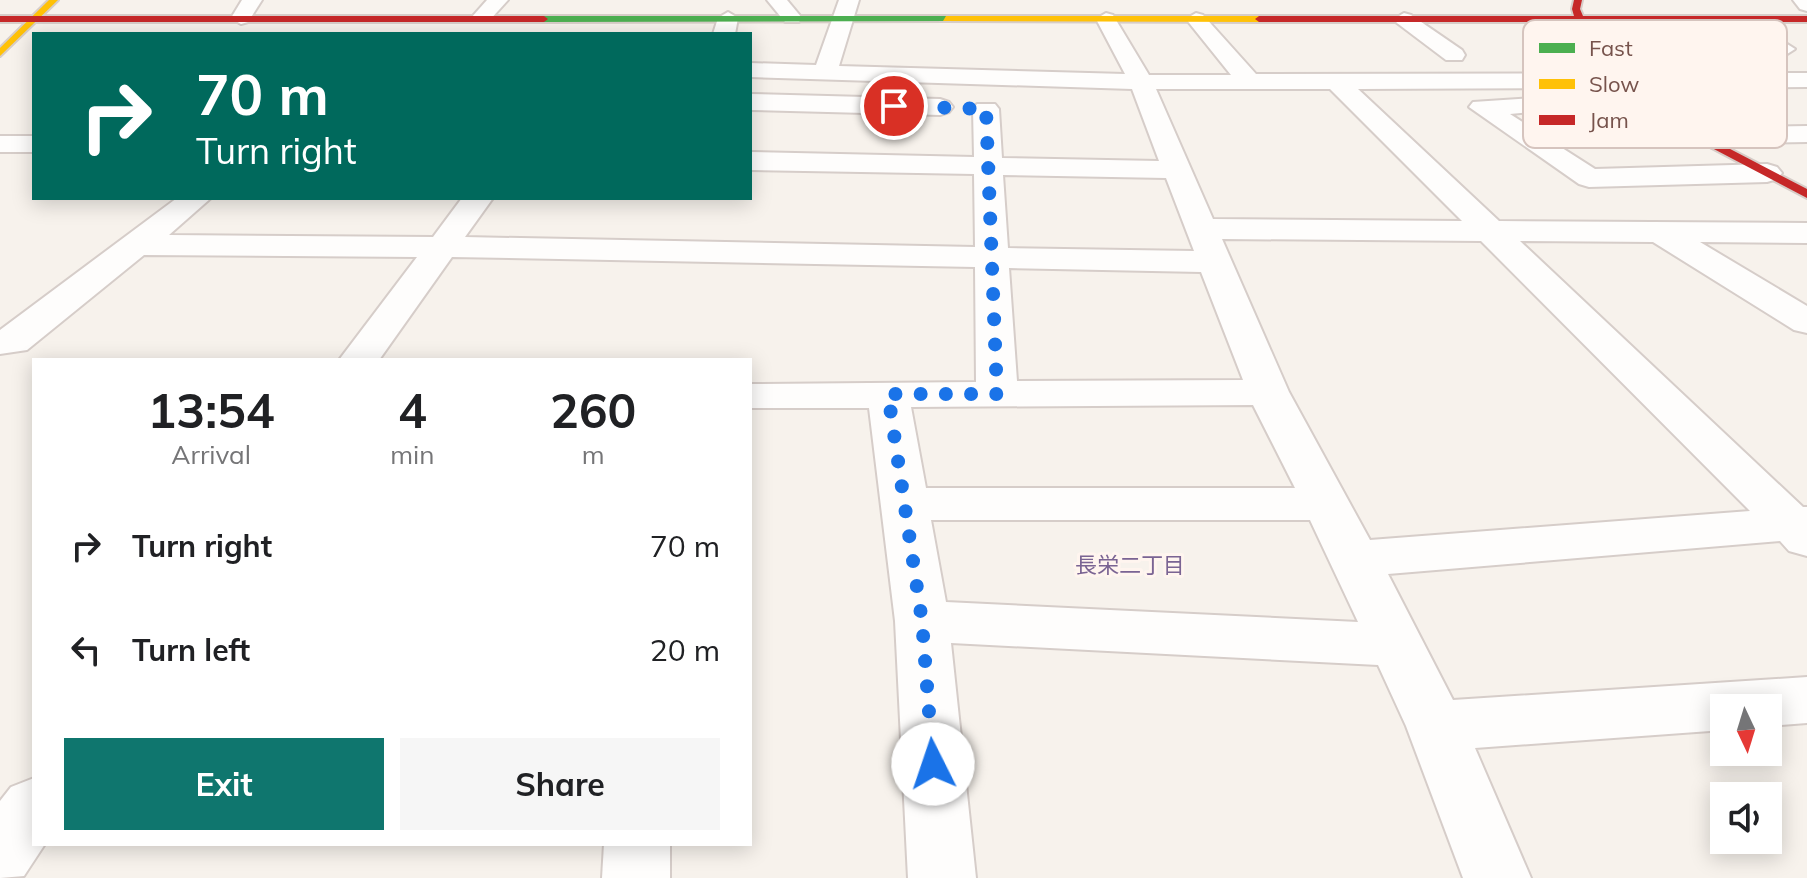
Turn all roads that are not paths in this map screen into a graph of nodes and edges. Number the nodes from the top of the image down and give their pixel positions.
1 (23, 0) edge
2 (54, 0) edge
3 (252, 0) edge
4 (498, 0) edge
5 (777, 0) edge
6 (1578, 0) edge
7 (1803, 0) edge
8 (1807, 5) edge
9 (846, 9) edge
10 (1198, 9) edge
11 (241, 18) junction
12 (481, 18) junction
13 (792, 18) junction
14 (1238, 18) joint
15 (34, 19) junction
16 (1106, 19) junction
17 (1404, 19) junction
18 (1578, 19) junction
19 (1717, 19) joint
20 (1807, 19) edge
21 (1, 20) edge
22 (726, 26) edge
23 (0, 53) edge
24 (1787, 53) edge
25 (1227, 54) junction
26 (1257, 54) dead end
27 (1409, 55) dead end
28 (752, 70) edge
29 (825, 72) junction
30 (1804, 76) edge
31 (931, 77) junction
32 (1523, 80) edge
33 (1336, 81) junction
34 (1250, 82) junction
35 (752, 102) edge
36 (1138, 102) junction
37 (1523, 106) edge
38 (922, 107) junction
39 (986, 109) junction
40 (1016, 109) dead end
41 (1523, 134) edge
42 (1787, 134) edge
43 (1807, 134) edge
44 (0, 144) edge
45 (32, 144) edge
46 (1544, 148) edge
47 (1719, 148) edge
48 (752, 161) edge
49 (987, 168) junction
50 (1177, 170) junction
51 (1767, 173) junction
52 (1807, 194) edge
53 (193, 200) edge
54 (477, 200) edge
55 (1493, 233) junction
56 (1807, 233) edge
57 (1665, 235) junction
58 (137, 245) junction
59 (1210, 246) junction
60 (442, 247) junction
61 (990, 257) junction
62 (1807, 322) edge
63 (0, 342) edge
64 (360, 358) edge
65 (1268, 392) junction
66 (888, 394) junction
67 (997, 394) junction
68 (752, 396) edge
69 (905, 504) junction
70 (1326, 504) junction
71 (1803, 529) edge
72 (1355, 559) junction
73 (922, 621) junction
74 (1396, 645) junction
75 (1807, 700) edge
76 (1436, 726) junction
77 (32, 810) edge
78 (637, 846) edge
79 (0, 854) edge
80 (636, 878) edge
81 (942, 878) edge
82 (1497, 878) edge

1 - 21 main road
2 - 15 main road
3 - 11 street
4 - 12 street
5 - 13 street
6 - 18 main road
7 - 8 street
9 - 13 main road
9 - 16 main road
9 - 29 street
10 - 14 street
10 - 16 main road
10 - 25 street
11 - 12 main road
11 - 15 main road
12 - 22 main road
13 - 22 main road
14 - 17 main road
15 - 21 main road
15 - 23 main road
16 - 36 street
17 - 18 main road
17 - 27 street
18 - 19 main road
19 - 20 main road
24 - 30 street
25 - 26 street
25 - 34 street
28 - 29 street
29 - 31 street
31 - 36 street
31 - 38 street
32 - 33 street
33 - 34 street
33 - 55 street
34 - 36 street
35 - 38 street
36 - 50 street
37 - 41 street
38 - 39 street
39 - 40 street
39 - 49 street
42 - 43 street
44 - 45 street
46 - 51 street
47 - 51 main road
48 - 49 street
49 - 50 street
49 - 61 street
50 - 59 street
51 - 52 main road
53 - 58 street
54 - 60 street
55 - 57 street
55 - 59 street
55 - 71 street
56 - 57 street
57 - 62 street
58 - 60 street
58 - 63 street
59 - 61 street
59 - 65 street
60 - 61 street
60 - 64 street
61 - 67 street
65 - 67 street
65 - 70 street
66 - 67 street
66 - 68 street
66 - 69 street
69 - 70 street
69 - 73 street
70 - 72 street
71 - 72 street
72 - 74 street
73 - 74 street
73 - 81 street
74 - 76 street
75 - 76 street
76 - 82 street
77 - 79 street
78 - 80 street

